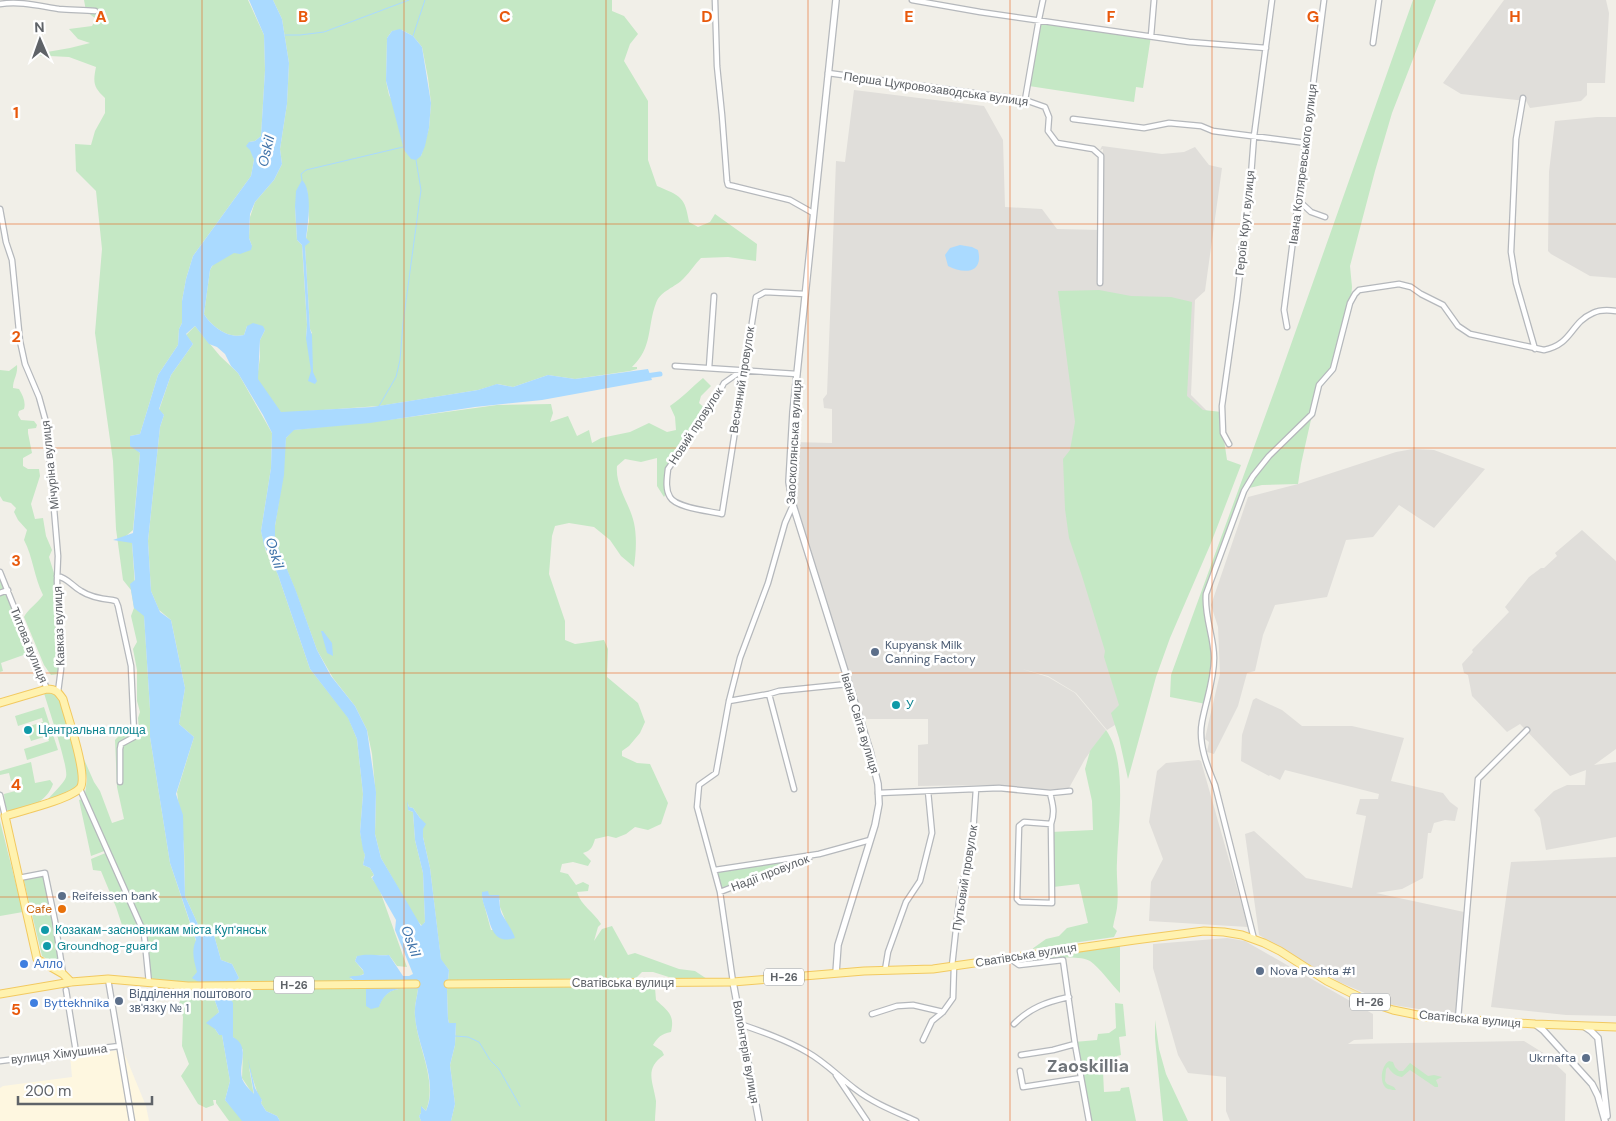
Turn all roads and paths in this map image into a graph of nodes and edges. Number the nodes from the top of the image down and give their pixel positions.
1 (715, 0) edge
2 (836, 0) edge
3 (912, 0) edge
4 (952, 0) edge
5 (1043, 0) edge
6 (1154, 0) edge
7 (1272, 0) edge
8 (1324, 0) edge
9 (1379, 0) edge
10 (0, 4) edge
11 (951, 6) junction
12 (96, 11) dead end
13 (1039, 19) junction
14 (1151, 36) junction
15 (1373, 43) dead end
16 (1266, 48) junction
17 (828, 73) junction
18 (1523, 98) dead end
19 (1026, 100) junction
20 (1072, 119) dead end
21 (1254, 136) junction
22 (1306, 143) junction
23 (1298, 200) junction
24 (0, 209) edge
25 (813, 213) junction
26 (1325, 217) dead end
27 (1100, 283) dead end
28 (805, 294) junction
29 (714, 296) dead end
30 (1616, 311) edge
31 (1287, 327) dead end
32 (1535, 349) junction
33 (675, 366) dead end
34 (709, 368) junction
35 (744, 369) junction
36 (797, 374) junction
37 (1230, 444) dead end
38 (793, 505) junction
39 (722, 514) joint
40 (0, 572) edge
41 (57, 576) junction
42 (8, 590) junction
43 (0, 593) edge
44 (848, 684) junction
45 (47, 689) junction
46 (58, 692) junction
47 (769, 694) junction
48 (729, 701) junction
49 (0, 703) edge
50 (1527, 730) dead end
51 (120, 782) dead end
52 (976, 788) junction
53 (80, 789) junction
54 (794, 789) dead end
55 (928, 791) junction
56 (1070, 791) dead end
57 (878, 793) junction
58 (1050, 794) junction
59 (0, 795) edge
60 (5, 816) junction
61 (1052, 824) junction
62 (870, 840) junction
63 (819, 854) junction
64 (715, 870) junction
65 (19, 878) junction
66 (720, 892) junction
67 (1254, 939) junction
68 (1009, 958) junction
69 (953, 966) junction
70 (885, 970) junction
71 (836, 973) junction
72 (63, 974) junction
73 (108, 979) junction
74 (71, 982) junction
75 (733, 982) junction
76 (149, 983) junction
77 (416, 984) dead end
78 (448, 984) dead end
79 (66, 990) dead end
80 (0, 994) edge
81 (1069, 998) junction
82 (943, 1012) junction
83 (872, 1014) dead end
84 (1458, 1019) junction
85 (740, 1024) junction
86 (1014, 1024) dead end
87 (1535, 1024) junction
88 (1585, 1027) junction
89 (1616, 1027) edge
90 (923, 1040) dead end
91 (1075, 1044) junction
92 (119, 1046) junction
93 (76, 1052) junction
94 (1021, 1055) dead end
95 (0, 1061) edge
96 (832, 1070) junction
97 (1020, 1070) dead end
98 (1081, 1078) junction
99 (132, 1121) edge
100 (759, 1121) edge
101 (867, 1121) edge
102 (916, 1121) edge
103 (1089, 1121) edge
104 (1606, 1121) edge

1 - 25 street
2 - 17 street, Заосколянська вулиця
3 - 11 street
4 - 11 street
5 - 13 street
6 - 14 street
7 - 16 street, Героїв Крут вулиця
8 - 22 street, Івана Котляревського вулиця
9 - 15 street
10 - 12 street
11 - 13 street
13 - 14 street
13 - 19 street
14 - 16 street
16 - 21 street, Героїв Крут вулиця
17 - 19 street, Перша Цукровозаводська вулиця
17 - 25 street, Заосколянська вулиця
18 - 32 street
19 - 27 street, Перша Цукровозаводська вулиця
20 - 21 street
21 - 22 street
21 - 37 street, Героїв Крут вулиця
22 - 23 street, Івана Котляревського вулиця
23 - 26 street
23 - 31 street, Івана Котляревського вулиця
24 - 41 street, Мічуріна вулиця
25 - 28 street, Заосколянська вулиця
28 - 35 street, Весняний провулок
28 - 36 street, Заосколянська вулиця
29 - 34 street, Новий провулок
30 - 32 street
32 - 67 street
33 - 34 street
34 - 35 street
35 - 36 street
35 - 39 street, Весняний провулок
35 - 39 street, Новий провулок
36 - 38 street, Заосколянська вулиця
38 - 44 street, Івана Світа вулиця
38 - 48 street, Заосколянська вулиця
40 - 42 street, Титова вулиця
41 - 46 street, Кавказ вулиця
41 - 51 street, Кавказ вулиця
42 - 43 street
42 - 45 street, Титова вулиця
44 - 47 street
44 - 57 street, Івана Світа вулиця
45 - 46 main road
45 - 49 main road
46 - 53 main road
47 - 48 street
47 - 54 street
48 - 64 street, Заосколянська вулиця
50 - 84 street
52 - 55 street
52 - 58 street
52 - 69 street, Путьовий провулок
53 - 60 main road
53 - 76 street
55 - 57 street
55 - 70 street
56 - 58 street
57 - 62 street, Івана Світа вулиця
58 - 61 street
59 - 60 street
60 - 65 main road
61 - 61 street
62 - 63 street, Надії провулок
62 - 71 street, Івана Світа вулиця
63 - 64 street, Надії провулок
63 - 66 street, Надії провулок
64 - 66 street, Заосколянська вулиця
65 - 72 main road
65 - 72 street
66 - 75 street, Заосколянська вулиця
67 - 68 main road, Сватівська вулиця / Н-26
67 - 84 main road, Сватівська вулиця / Н-26
68 - 69 main road, Сватівська вулиця / Н-26
68 - 81 street
69 - 70 main road, Сватівська вулиця / Н-26
69 - 82 street, Путьовий провулок
70 - 71 main road, Сватівська вулиця / Н-26
71 - 75 main road, Сватівська вулиця / Н-26
72 - 74 main road
73 - 74 main road, Н-26
73 - 76 main road, Н-26
73 - 92 street
74 - 80 main road, Н-26
75 - 78 main road, Сватівська вулиця / Н-26
75 - 85 street, Волонтерів вулиця
76 - 77 main road, Н-26
79 - 93 street
81 - 86 street
81 - 91 street
82 - 83 street
82 - 90 street, Путьовий провулок
84 - 87 main road, Сватівська вулиця / Н-26
85 - 96 street
85 - 100 street, Волонтерів вулиця
87 - 88 main road, Сватівська вулиця / Н-26
87 - 104 street
88 - 89 main road, Н-26
88 - 104 street
91 - 94 street
91 - 98 street
92 - 93 street, вулиця Хімушина
92 - 99 street
93 - 95 street, вулиця Хімушина
96 - 101 street
96 - 102 street
97 - 98 street
98 - 103 street

